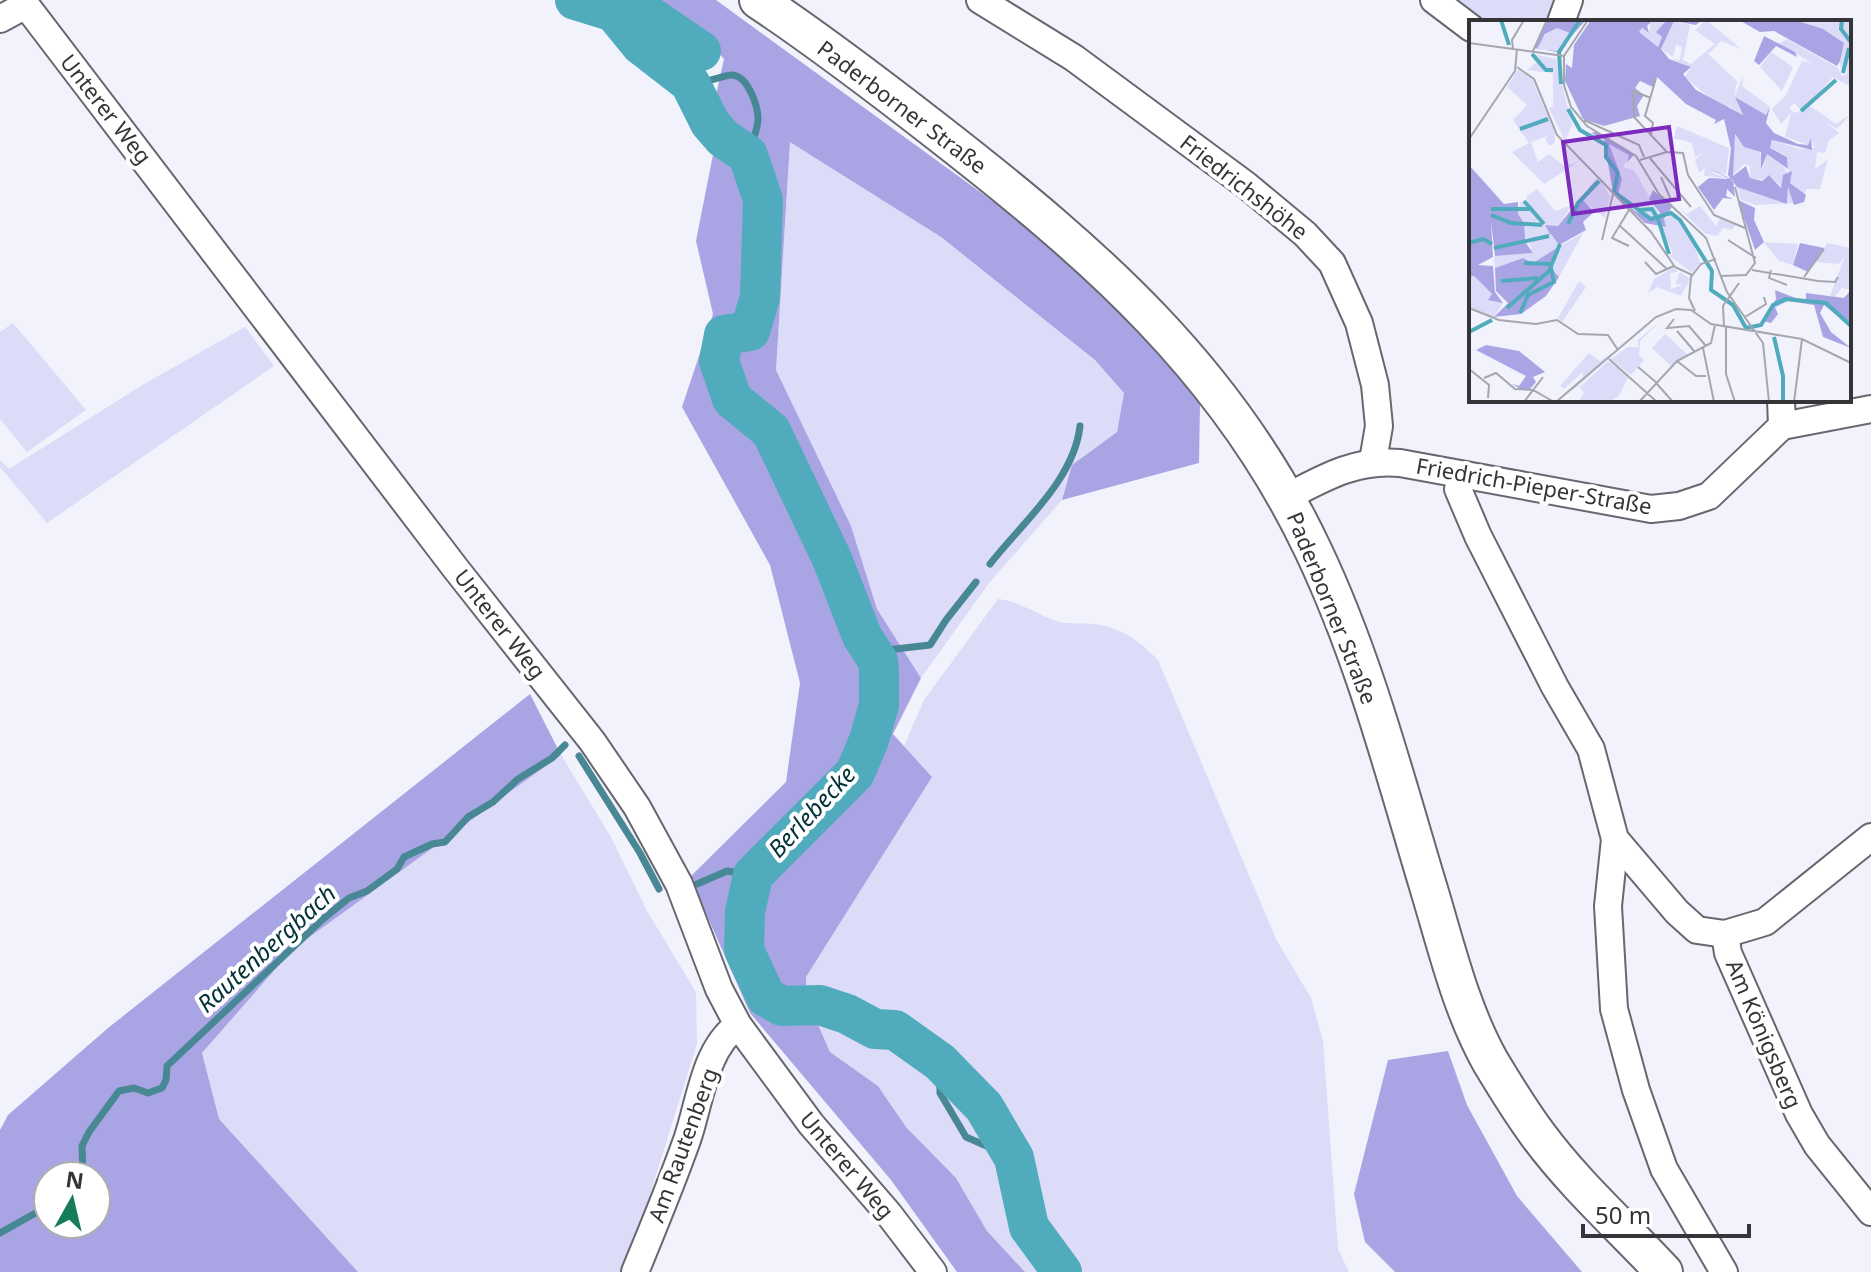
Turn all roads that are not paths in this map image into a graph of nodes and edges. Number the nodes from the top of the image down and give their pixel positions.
1 (758, 0) edge
2 (980, 0) edge
3 (1434, 0) edge
4 (1569, 0) edge
5 (24, 3) edge
6 (0, 19) edge
7 (1562, 20) edge
8 (1469, 26) edge
9 (1781, 402) edge
10 (1871, 409) edge
11 (1782, 426) junction
12 (1373, 461) junction
13 (1462, 475) junction
14 (1287, 497) junction
15 (1871, 837) edge
16 (1615, 839) junction
17 (1725, 934) junction
18 (738, 1025) junction
19 (1871, 1212) edge
20 (635, 1272) edge
21 (933, 1272) edge
22 (1664, 1272) edge
23 (1724, 1272) edge

1 - 14 main road, Paderborner Straße
2 - 12 street, Friedrichshöhe
3 - 8 street
4 - 7 street
5 - 6 street
5 - 18 street, Unterer Weg
9 - 11 street
10 - 11 street
11 - 13 street, Friedrich-Pieper-Straße
12 - 13 street, Friedrich-Pieper-Straße
12 - 14 street, Friedrich-Pieper-Straße
13 - 16 street, Am Königsberg
14 - 22 main road, Paderborner Straße
15 - 17 street
16 - 17 street, Am Königsberg
16 - 23 street, Am Königsberg
17 - 19 street, Am Königsberg
18 - 20 street, Am Rautenberg
18 - 21 street, Unterer Weg

